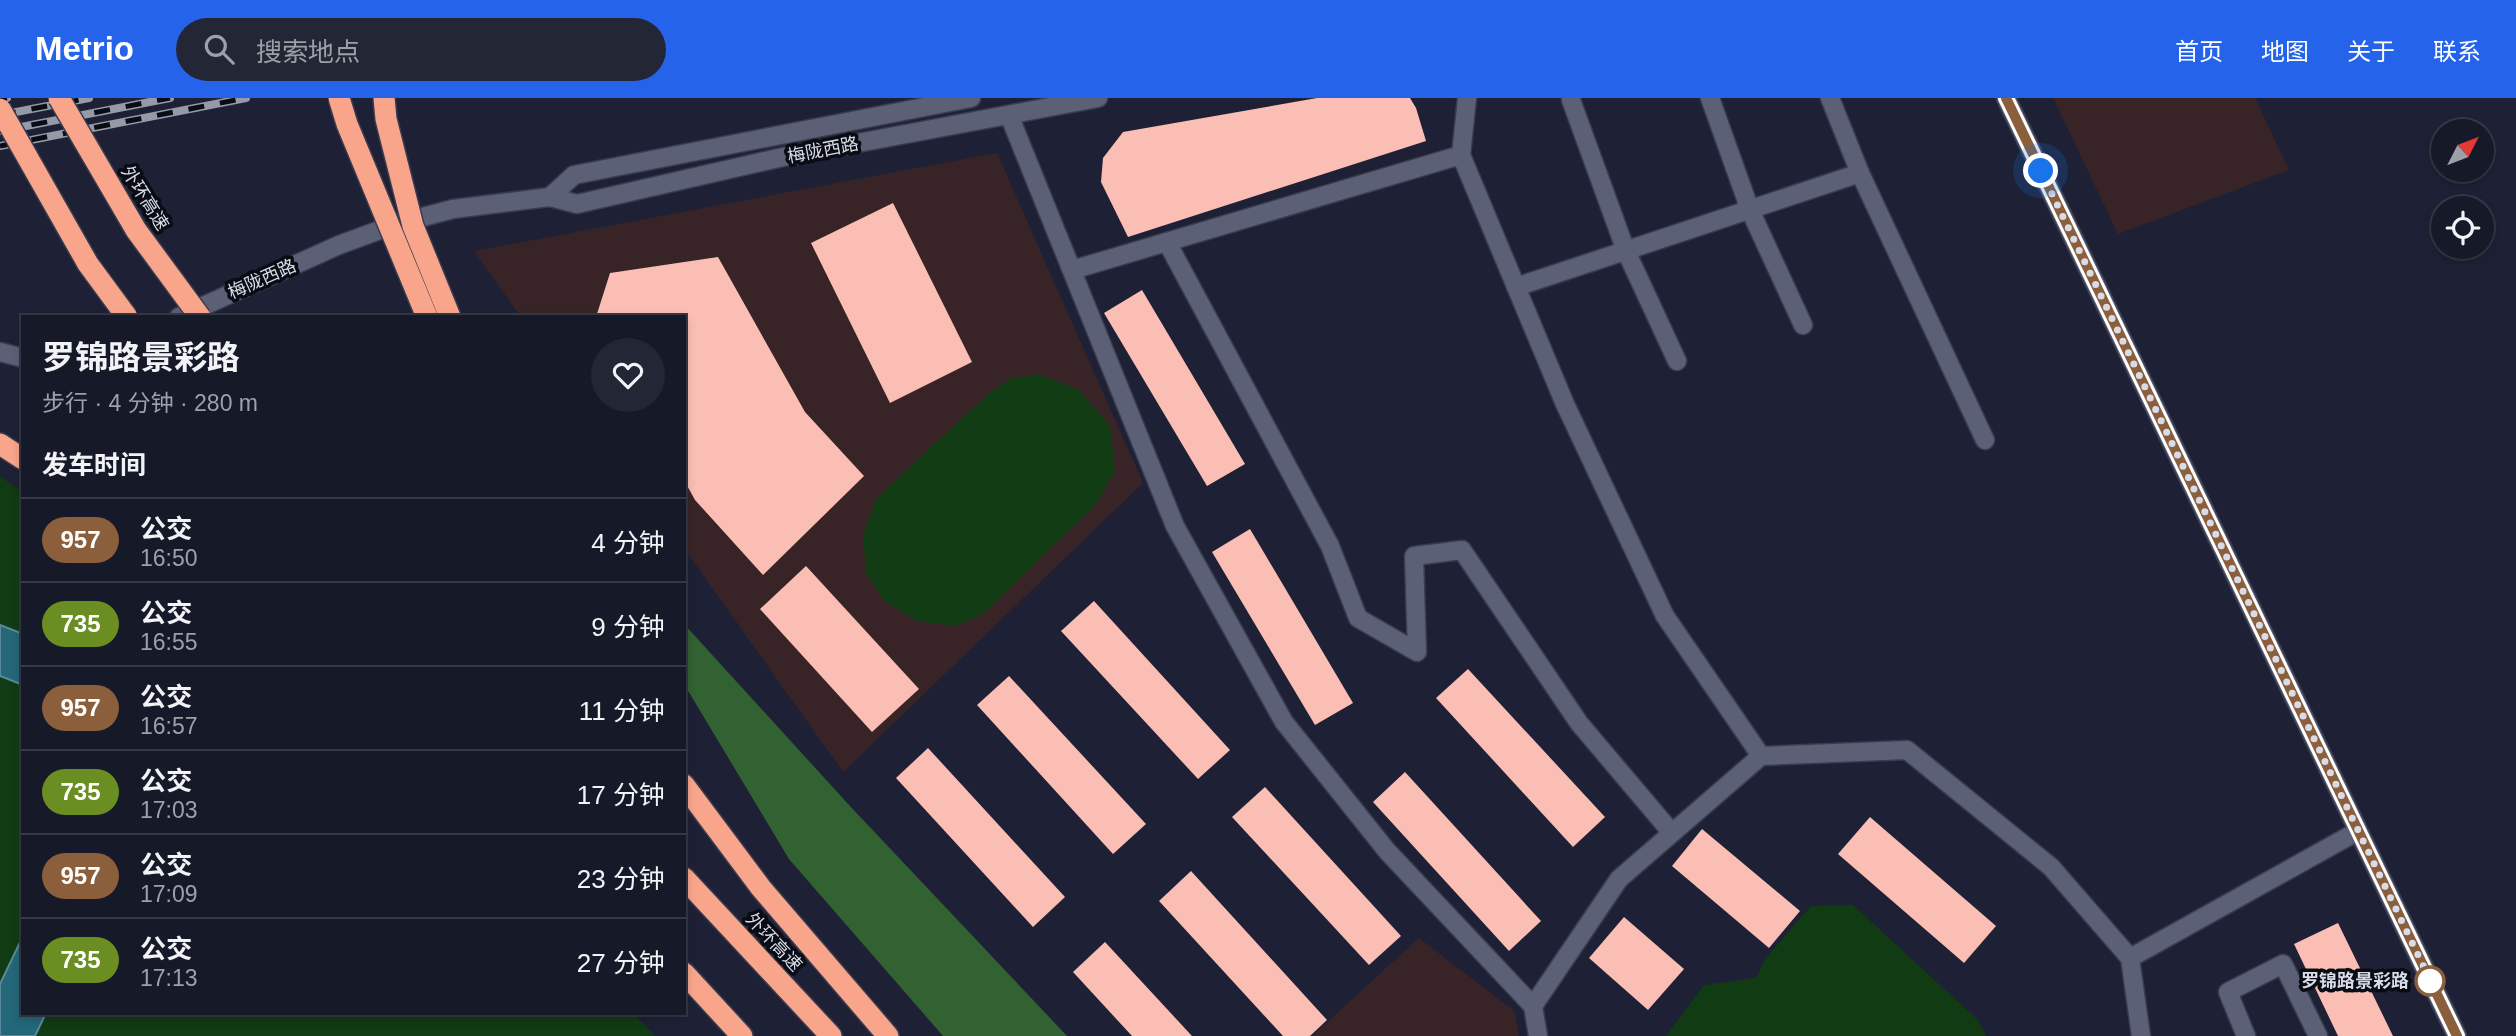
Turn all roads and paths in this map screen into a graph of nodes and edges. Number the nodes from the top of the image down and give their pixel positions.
1 (59, 98) edge
2 (339, 98) edge
3 (384, 98) edge
4 (971, 98) edge
5 (1098, 98) edge
6 (1467, 98) edge
7 (1710, 98) edge
8 (1830, 98) edge
9 (2006, 98) edge
10 (1571, 100) dead end
11 (0, 109) edge
12 (1009, 115) junction
13 (1461, 155) junction
14 (1860, 173) junction
15 (551, 197) junction
16 (1750, 209) junction
17 (1167, 242) junction
18 (1626, 250) junction
19 (1072, 270) junction
20 (1516, 287) junction
21 (126, 315) edge
22 (182, 315) edge
23 (199, 315) edge
24 (426, 315) edge
25 (449, 315) edge
26 (1803, 325) dead end
27 (0, 352) edge
28 (21, 357) edge
29 (1677, 361) dead end
30 (1985, 440) dead end
31 (0, 444) edge
32 (21, 458) edge
33 (1761, 756) junction
34 (686, 788) edge
35 (2358, 831) junction
36 (1672, 833) junction
37 (686, 880) edge
38 (2130, 958) junction
39 (686, 976) edge
40 (1533, 1006) junction
41 (742, 1036) edge
42 (831, 1036) edge
43 (888, 1036) edge
44 (1538, 1036) edge
45 (2141, 1036) edge
46 (2246, 1036) edge
47 (2318, 1036) edge
48 (2457, 1036) edge

1 - 23 highway, 外环高速, bridge
2 - 24 highway, bridge
3 - 25 highway, bridge
4 - 15 street, 梅陇西路
5 - 12 street, 梅陇西路
6 - 13 street
7 - 16 street
8 - 14 street
9 - 35 street
10 - 18 street
11 - 21 highway, bridge
12 - 15 street, 梅陇西路
12 - 19 street
13 - 17 street
13 - 20 street
14 - 16 street
14 - 30 street
15 - 22 street, 梅陇西路
16 - 18 street
16 - 26 street
17 - 19 street
17 - 36 street
18 - 20 street
18 - 29 street
19 - 40 street
20 - 33 street
27 - 28 street
31 - 32 highway
33 - 36 street
33 - 38 street
34 - 43 highway
35 - 38 street
35 - 48 street
36 - 40 street
37 - 42 highway, 外环高速
38 - 45 street
39 - 41 highway
40 - 44 street
46 - 47 street

